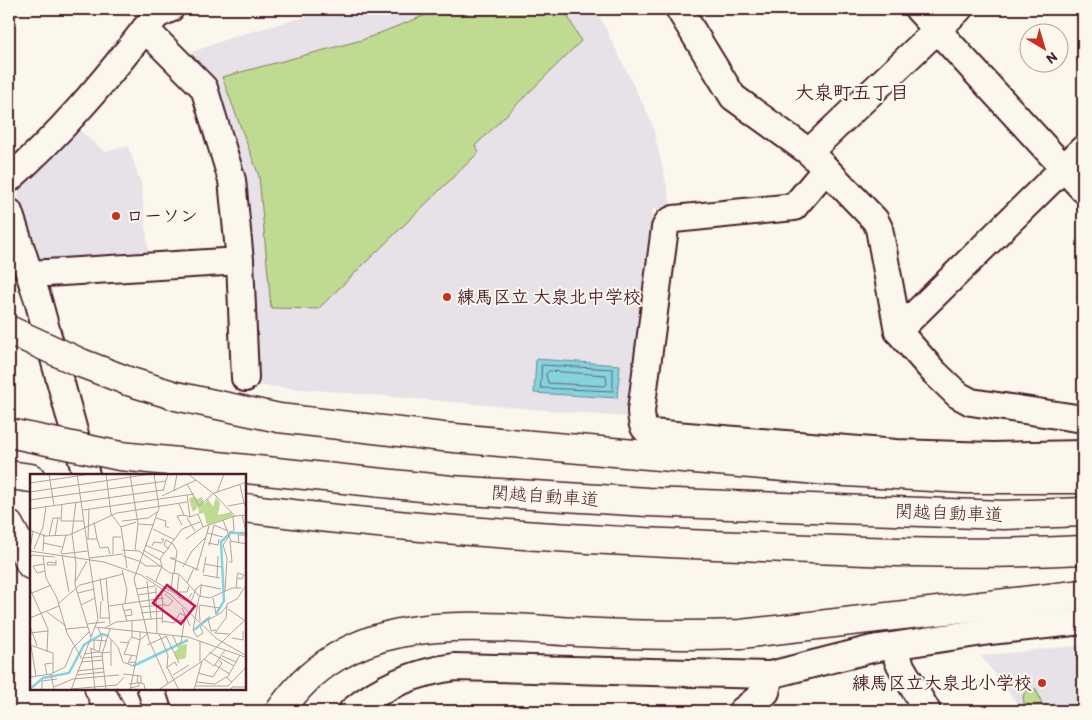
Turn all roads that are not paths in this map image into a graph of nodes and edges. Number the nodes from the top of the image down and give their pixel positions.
1 (170, 9) edge
2 (679, 9) edge
3 (918, 9) edge
4 (959, 9) edge
5 (145, 29) junction
6 (936, 30) junction
7 (1083, 149) edge
8 (818, 160) junction
9 (1064, 169) junction
10 (9, 179) edge
11 (1083, 189) edge
12 (9, 212) edge
13 (240, 260) junction
14 (30, 274) junction
15 (9, 330) edge
16 (898, 331) junction
17 (245, 378) dead end
18 (1083, 419) edge
19 (9, 433) edge
20 (9, 440) edge
21 (1083, 454) edge
22 (120, 456) junction
23 (86, 474) edge
24 (9, 475) edge
25 (30, 478) edge
26 (1083, 479) edge
27 (246, 508) edge
28 (1083, 512) edge
29 (9, 525) edge
30 (1083, 550) edge
31 (30, 563) edge
32 (1083, 594) edge
33 (1083, 622) edge
34 (896, 646) junction
35 (770, 674) junction
36 (100, 690) edge
37 (150, 690) edge
38 (111, 711) edge
39 (158, 711) edge
40 (280, 711) edge
41 (352, 711) edge
42 (742, 711) edge
43 (927, 711) edge

1 - 5 street
2 - 8 street
3 - 6 street
4 - 6 street
5 - 10 street
5 - 13 street
6 - 8 street
6 - 9 street
7 - 9 street
8 - 16 street
8 - 21 street
9 - 11 street
9 - 16 street
12 - 14 street
13 - 14 street
13 - 17 street
14 - 23 street
15 - 26 highway, bridge
16 - 18 street
19 - 22 highway, bridge
20 - 22 highway, 関越自動車道, bridge
22 - 28 highway, 関越自動車道
24 - 25 highway
27 - 30 highway, 関越自動車道
29 - 31 highway
32 - 40 highway
33 - 34 street
34 - 35 street
34 - 43 street
35 - 41 street
35 - 42 street
36 - 38 highway
37 - 39 street

